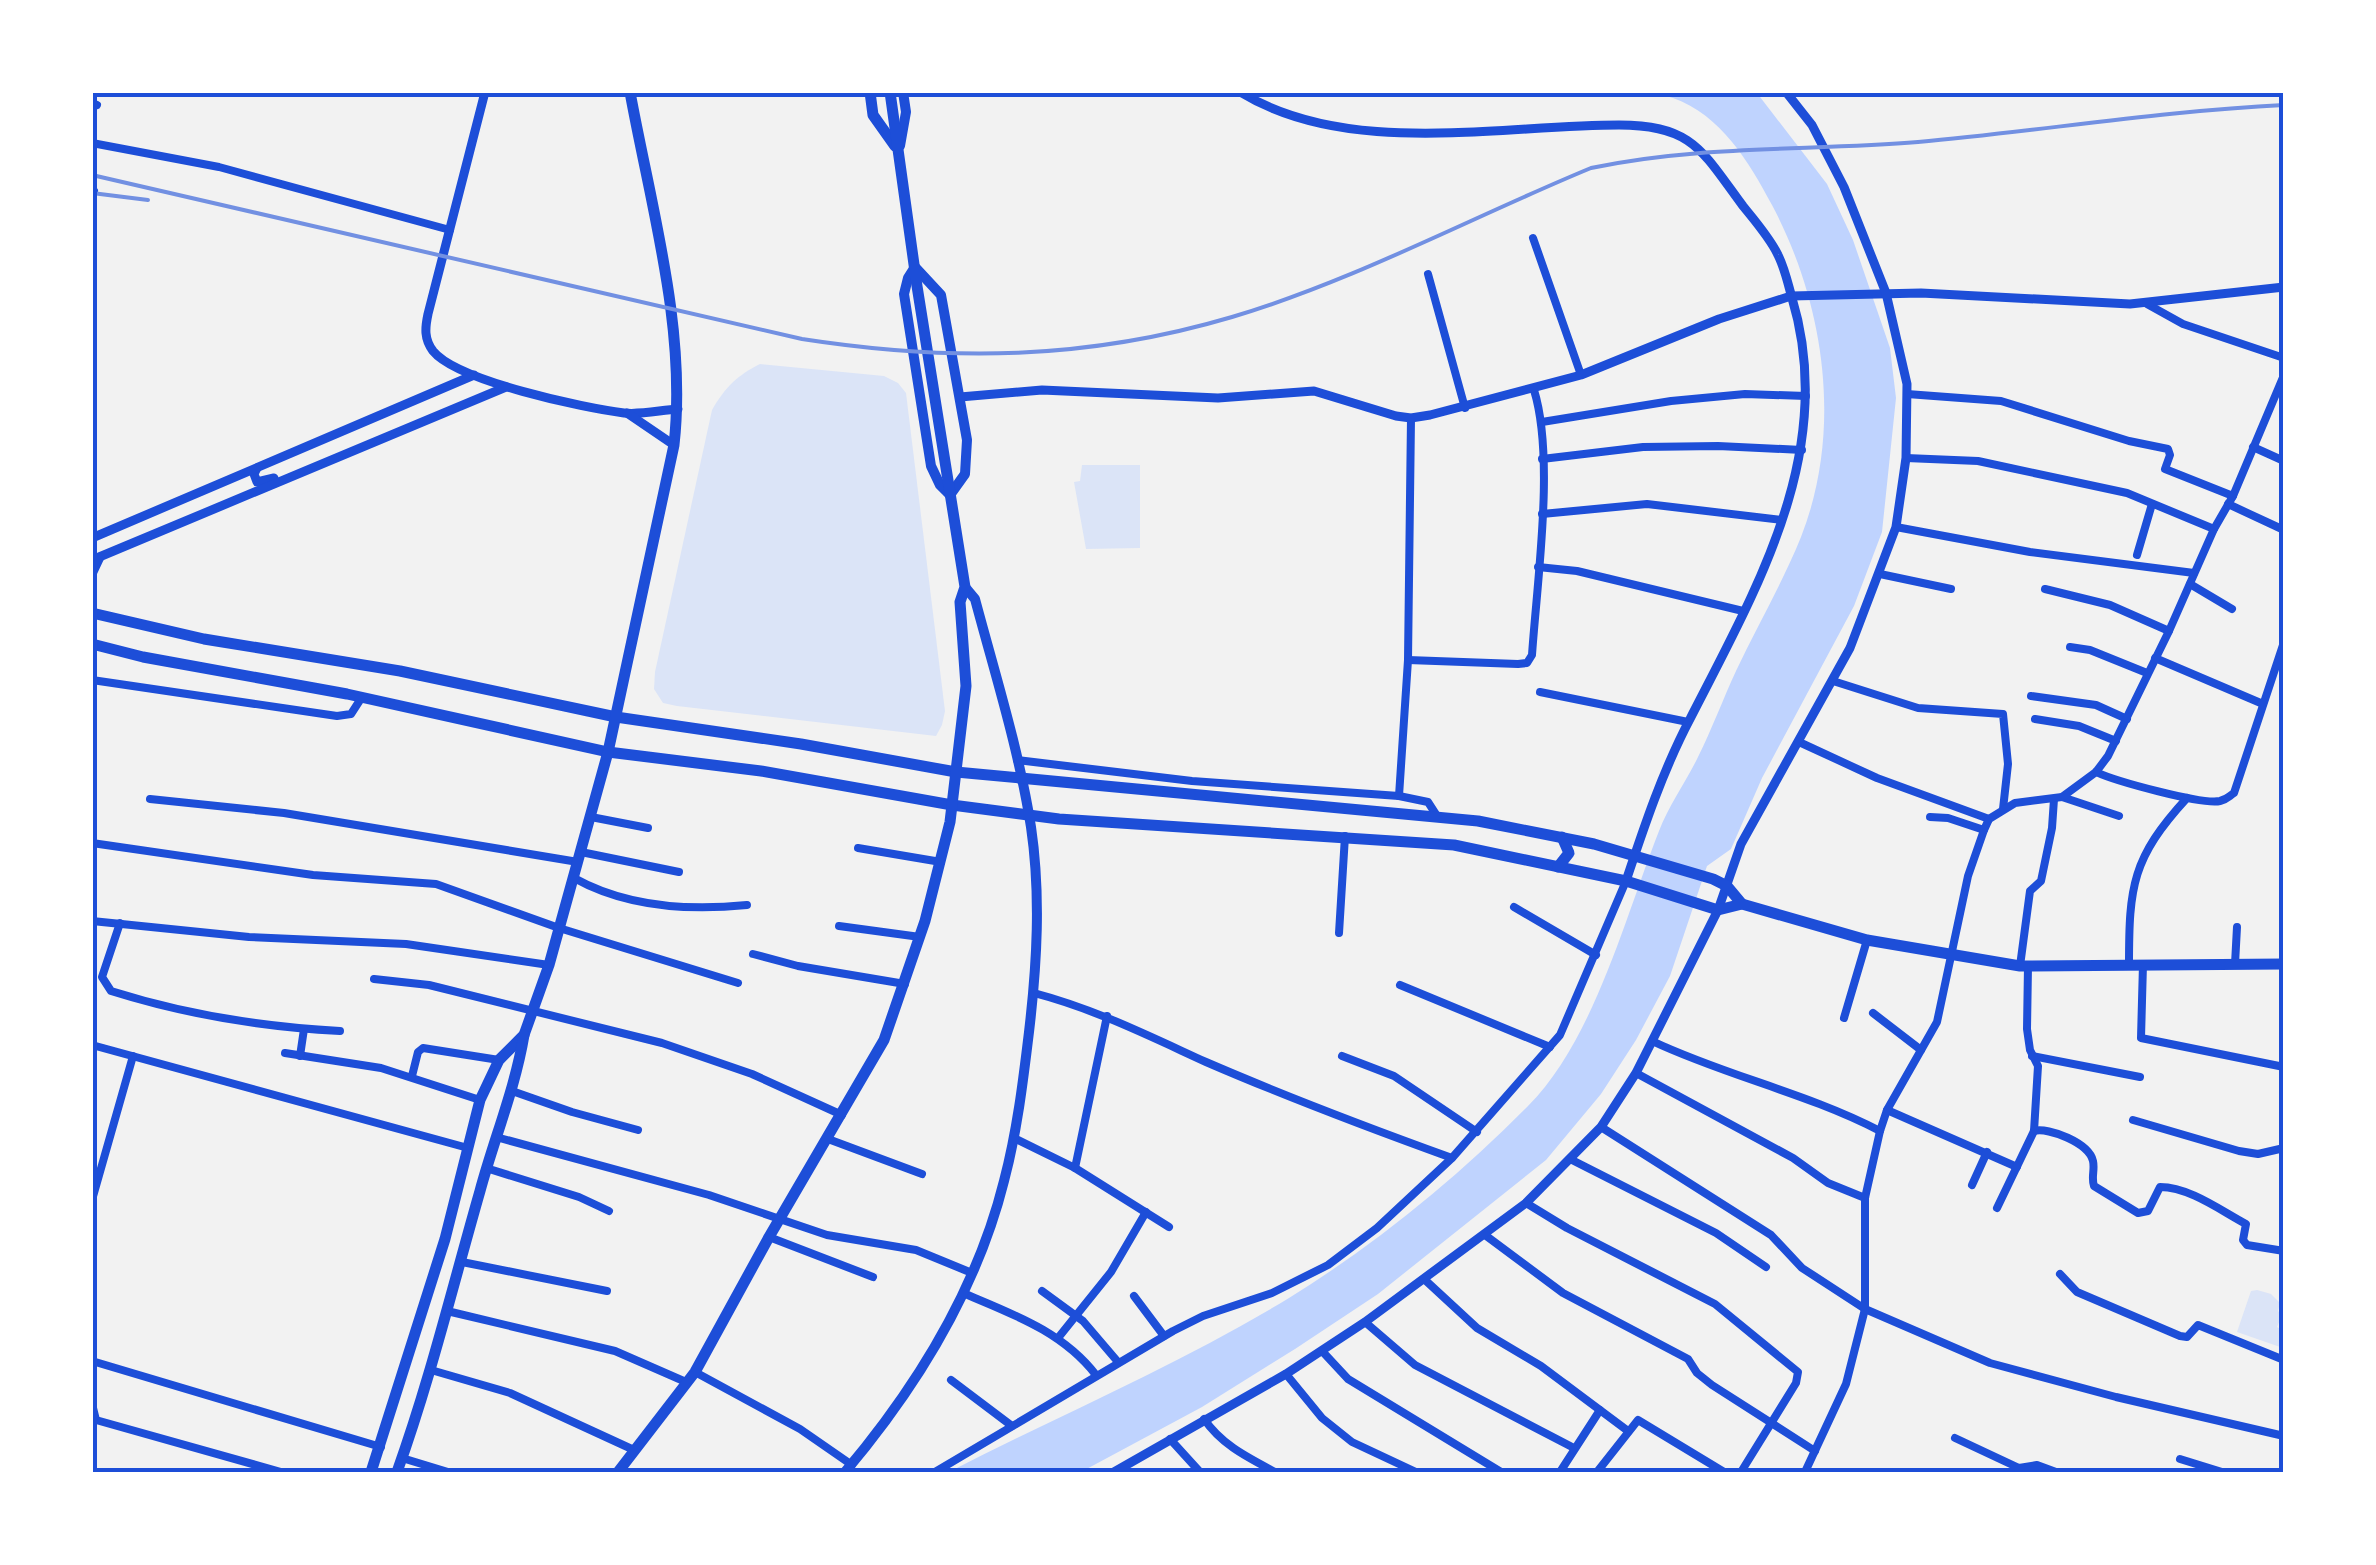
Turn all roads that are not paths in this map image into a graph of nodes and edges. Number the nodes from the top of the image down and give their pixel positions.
1 (630, 92) edge
2 (870, 92) edge
3 (890, 92) edge
4 (903, 92) edge
5 (1240, 92) edge
6 (1786, 92) edge
7 (486, 94) edge
8 (92, 143) edge
9 (900, 153) junction
10 (450, 230) junction
11 (1533, 238) dead end
12 (915, 268) junction
13 (1428, 274) dead end
14 (2284, 286) edge
15 (1886, 293) junction
16 (1791, 296) junction
17 (2147, 304) junction
18 (2284, 358) edge
19 (474, 374) junction
20 (1581, 375) junction
21 (2284, 375) edge
22 (506, 387) junction
23 (1534, 390) junction
24 (2281, 390) edge
25 (1906, 394) junction
26 (1808, 396) junction
27 (960, 397) junction
28 (1466, 408) junction
29 (678, 410) junction
30 (626, 413) junction
31 (1412, 418) junction
32 (1542, 422) junction
33 (674, 445) junction
34 (2253, 447) junction
35 (1802, 450) junction
36 (1906, 458) junction
37 (1542, 459) junction
38 (2284, 461) edge
39 (257, 468) junction
40 (295, 476) junction
41 (950, 495) junction
42 (2231, 500) junction
43 (2152, 504) junction
44 (1542, 514) junction
45 (1782, 520) junction
46 (1896, 527) junction
47 (2214, 529) junction
48 (2284, 530) edge
49 (92, 538) edge
50 (2138, 555) dead end
51 (96, 558) edge
52 (1538, 567) junction
53 (2194, 573) junction
54 (92, 574) edge
55 (1880, 574) junction
56 (2190, 584) junction
57 (965, 588) junction
58 (1951, 589) dead end
59 (2045, 589) dead end
60 (2232, 609) dead end
61 (1743, 611) junction
62 (95, 612) edge
63 (2169, 632) junction
64 (2284, 642) edge
65 (94, 645) edge
66 (2070, 647) dead end
67 (2156, 658) junction
68 (1408, 660) junction
69 (2279, 672) edge
70 (2148, 673) junction
71 (92, 680) edge
72 (1833, 681) junction
73 (1540, 692) dead end
74 (2031, 696) dead end
75 (362, 697) junction
76 (2263, 704) junction
77 (616, 717) junction
78 (2035, 719) dead end
79 (2128, 719) junction
80 (1688, 722) junction
81 (2116, 741) junction
82 (1798, 742) junction
83 (608, 752) junction
84 (1017, 760) junction
85 (956, 772) junction
86 (2096, 772) junction
87 (1021, 779) junction
88 (1242, 786) junction
89 (1399, 796) junction
90 (150, 798) dead end
91 (2058, 798) junction
92 (2187, 798) junction
93 (1241, 800) junction
94 (952, 805) junction
95 (2003, 809) junction
96 (1028, 816) junction
97 (1438, 816) junction
98 (2119, 816) dead end
99 (1930, 817) dead end
100 (591, 818) junction
101 (1989, 820) junction
102 (648, 828) dead end
103 (1984, 830) junction
104 (1346, 836) junction
105 (1562, 838) junction
106 (92, 843) edge
107 (858, 848) dead end
108 (579, 857) junction
109 (1640, 858) junction
110 (941, 862) junction
111 (1558, 867) junction
112 (679, 872) dead end
113 (574, 878) junction
114 (1632, 883) junction
115 (1727, 886) junction
116 (1742, 904) junction
117 (747, 905) dead end
118 (1514, 907) dead end
119 (1718, 910) junction
120 (92, 921) edge
121 (120, 924) junction
122 (838, 926) dead end
123 (2237, 927) dead end
124 (559, 928) junction
125 (1338, 933) dead end
126 (920, 936) junction
127 (1867, 940) junction
128 (753, 954) dead end
129 (1596, 955) junction
130 (1950, 955) junction
131 (2143, 964) junction
132 (2235, 964) junction
133 (2284, 964) edge
134 (549, 965) junction
135 (2129, 965) junction
136 (2024, 966) junction
137 (374, 980) dead end
138 (738, 983) dead end
139 (906, 984) junction
140 (1400, 985) dead end
141 (1034, 993) junction
142 (532, 1011) junction
143 (1873, 1013) dead end
144 (1107, 1016) junction
145 (1844, 1018) dead end
146 (304, 1029) junction
147 (340, 1031) dead end
148 (524, 1035) junction
149 (1652, 1040) junction
150 (92, 1044) edge
151 (1550, 1047) junction
152 (1921, 1050) junction
153 (285, 1054) dead end
154 (133, 1056) junction
155 (300, 1056) junction
156 (1342, 1056) dead end
157 (2032, 1056) junction
158 (499, 1060) junction
159 (2284, 1067) edge
160 (1636, 1073) junction
161 (412, 1076) junction
162 (2140, 1077) dead end
163 (512, 1091) junction
164 (480, 1100) junction
165 (1886, 1110) junction
166 (842, 1115) junction
167 (2133, 1120) dead end
168 (1601, 1127) junction
169 (638, 1130) dead end
170 (1880, 1131) junction
171 (2034, 1131) junction
172 (1478, 1132) junction
173 (496, 1137) junction
174 (1014, 1138) junction
175 (828, 1139) junction
176 (468, 1148) junction
177 (2284, 1148) edge
178 (1986, 1152) junction
179 (1452, 1158) junction
180 (1572, 1160) junction
181 (2016, 1167) junction
182 (486, 1168) junction
183 (1076, 1168) junction
184 (922, 1174) dead end
185 (1972, 1185) dead end
186 (1865, 1198) junction
187 (92, 1200) edge
188 (1526, 1203) junction
189 (1997, 1208) dead end
190 (609, 1211) dead end
191 (1146, 1212) junction
192 (780, 1218) junction
193 (1169, 1226) dead end
194 (1486, 1235) junction
195 (769, 1236) junction
196 (2284, 1251) edge
197 (462, 1262) junction
198 (1766, 1267) dead end
199 (972, 1273) junction
200 (2060, 1274) dead end
201 (873, 1277) dead end
202 (1424, 1279) junction
203 (607, 1291) dead end
204 (1042, 1291) dead end
205 (963, 1293) junction
206 (1134, 1296) dead end
207 (1865, 1309) junction
208 (447, 1311) junction
209 (1078, 1316) junction
210 (1365, 1322) junction
211 (1164, 1336) junction
212 (1058, 1338) junction
213 (1322, 1351) junction
214 (2284, 1360) edge
215 (92, 1362) edge
216 (1118, 1362) junction
217 (431, 1370) junction
218 (1286, 1374) junction
219 (1096, 1375) junction
220 (690, 1377) junction
221 (952, 1380) dead end
222 (92, 1404) edge
223 (1600, 1410) junction
224 (1204, 1419) junction
225 (1767, 1422) junction
226 (1012, 1426) junction
227 (411, 1431) junction
228 (1628, 1431) junction
229 (2284, 1436) edge
230 (1955, 1438) dead end
231 (1170, 1439) junction
232 (382, 1447) junction
233 (1574, 1448) junction
234 (634, 1450) junction
235 (1815, 1451) junction
236 (402, 1458) junction
237 (2180, 1459) dead end
238 (849, 1468) edge
239 (1599, 1469) edge
240 (281, 1472) edge
241 (371, 1472) edge
242 (397, 1472) edge
243 (448, 1472) edge
244 (618, 1472) edge
245 (935, 1472) edge
246 (1114, 1472) edge
247 (1200, 1472) edge
248 (1274, 1472) edge
249 (1416, 1472) edge
250 (1500, 1472) edge
251 (1560, 1472) edge
252 (1612, 1472) edge
253 (1724, 1472) edge
254 (1741, 1472) edge
255 (1805, 1472) edge
256 (2056, 1472) edge
257 (2222, 1472) edge

1 - 29 main road
2 - 9 main road
3 - 9 main road
4 - 9 main road
5 - 16 street
6 - 15 street
7 - 10 street
8 - 10 street
9 - 12 main road
10 - 19 street
11 - 20 street
12 - 27 main road
12 - 41 main road
13 - 28 street
14 - 17 street
15 - 16 street
15 - 17 street
15 - 25 street
16 - 20 street
16 - 26 street
17 - 18 street
19 - 22 street
19 - 39 street
20 - 23 street
21 - 24 street
22 - 30 street
22 - 40 street
23 - 28 street
23 - 32 street
24 - 34 street
25 - 36 street
25 - 42 street
26 - 32 street
26 - 35 street
27 - 31 street
27 - 41 main road
28 - 31 street
29 - 30 street
29 - 33 main road
30 - 33 street
31 - 68 street
32 - 37 street
33 - 77 main road
34 - 38 street
34 - 42 street
35 - 37 street
35 - 45 street
36 - 43 street
36 - 46 street
37 - 44 street
39 - 40 street
39 - 49 street
40 - 51 street
41 - 57 main road
42 - 47 street
42 - 48 street
43 - 47 street
43 - 50 street
44 - 45 street
44 - 52 street
45 - 61 street
46 - 53 street
46 - 55 street
47 - 53 street
51 - 54 street
52 - 61 street
52 - 68 street
53 - 56 street
55 - 58 street
55 - 72 street
56 - 60 street
56 - 63 street
57 - 84 main road
57 - 85 main road
59 - 63 street
61 - 80 street
62 - 77 main road
63 - 67 street
64 - 69 street
65 - 75 main road
66 - 70 street
67 - 70 street
67 - 76 street
68 - 89 street
69 - 76 street
70 - 79 street
71 - 75 street
72 - 82 street
72 - 95 street
73 - 80 street
74 - 79 street
75 - 83 main road
76 - 92 street
77 - 83 main road
77 - 85 main road
78 - 81 street
79 - 81 street
80 - 109 street
81 - 86 street
82 - 101 street
82 - 115 street
83 - 94 main road
83 - 100 main road
84 - 87 main road
84 - 88 street
85 - 87 main road
85 - 94 main road
86 - 91 street
86 - 92 street
87 - 93 main road
87 - 96 main road
88 - 89 street
88 - 93 street
89 - 97 street
90 - 108 street
91 - 95 street
91 - 98 street
91 - 136 street
92 - 135 street
93 - 97 main road
94 - 96 main road
94 - 110 main road
95 - 101 street
96 - 104 main road
96 - 141 main road
97 - 105 main road
99 - 103 street
100 - 102 street
100 - 108 main road
101 - 103 street
103 - 130 street
104 - 111 main road
104 - 125 street
105 - 109 main road
105 - 111 main road
106 - 124 street
107 - 110 street
108 - 112 street
108 - 113 main road
109 - 114 street
109 - 115 main road
110 - 126 main road
111 - 114 main road
113 - 117 street
113 - 124 main road
114 - 119 main road
114 - 129 street
115 - 116 main road
115 - 119 street
116 - 119 main road
116 - 127 main road
118 - 129 street
119 - 149 street
120 - 121 street
121 - 134 street
121 - 146 street
122 - 126 street
123 - 132 street
124 - 134 main road
124 - 138 street
126 - 139 main road
127 - 130 main road
127 - 145 street
128 - 139 street
129 - 151 street
130 - 136 main road
130 - 152 street
131 - 132 main road
131 - 135 main road
131 - 159 street
132 - 133 main road
134 - 142 main road
135 - 136 main road
136 - 157 street
137 - 142 street
139 - 166 main road
140 - 151 street
141 - 144 street
141 - 174 main road
142 - 148 main road
142 - 166 street
143 - 152 street
144 - 179 street
144 - 183 street
146 - 147 street
146 - 155 street
148 - 158 main road
148 - 163 main road
149 - 160 street
149 - 170 street
150 - 154 street
151 - 172 street
152 - 165 street
153 - 155 street
154 - 176 street
154 - 187 street
155 - 161 street
156 - 172 street
157 - 162 street
157 - 171 street
158 - 161 street
158 - 164 main road
160 - 168 street
160 - 186 street
161 - 164 street
163 - 169 street
163 - 173 main road
164 - 176 main road
165 - 170 street
165 - 178 street
166 - 175 main road
167 - 177 street
168 - 180 street
168 - 207 street
170 - 186 street
171 - 181 street
171 - 196 street
172 - 179 street
173 - 182 main road
173 - 192 street
174 - 183 street
174 - 199 main road
175 - 184 street
175 - 192 main road
176 - 232 main road
178 - 181 street
178 - 185 street
179 - 211 street
180 - 188 street
180 - 198 street
181 - 189 street
182 - 190 street
182 - 197 main road
183 - 191 street
186 - 207 street
188 - 194 street
188 - 225 street
191 - 193 street
191 - 209 street
192 - 195 main road
192 - 199 street
194 - 202 street
194 - 225 street
195 - 201 street
195 - 220 main road
197 - 203 street
197 - 208 main road
199 - 205 main road
200 - 214 street
202 - 210 street
202 - 223 street
204 - 209 street
205 - 212 street
205 - 238 main road
206 - 211 street
207 - 229 street
207 - 235 street
208 - 217 main road
208 - 220 street
209 - 212 street
209 - 216 street
210 - 213 street
210 - 233 street
211 - 216 street
212 - 219 street
213 - 218 street
213 - 250 street
215 - 232 street
216 - 219 street
217 - 227 main road
217 - 234 street
218 - 224 street
218 - 249 street
219 - 226 street
220 - 234 main road
220 - 238 street
221 - 226 street
222 - 240 street
223 - 228 street
223 - 233 street
224 - 231 street
224 - 248 street
225 - 235 street
225 - 254 street
226 - 245 street
227 - 232 main road
227 - 236 main road
228 - 239 street
228 - 253 street
230 - 256 street
231 - 246 street
231 - 247 street
232 - 241 main road
233 - 251 street
234 - 244 main road
235 - 255 street
236 - 242 main road
236 - 243 street
237 - 257 street
239 - 252 street

